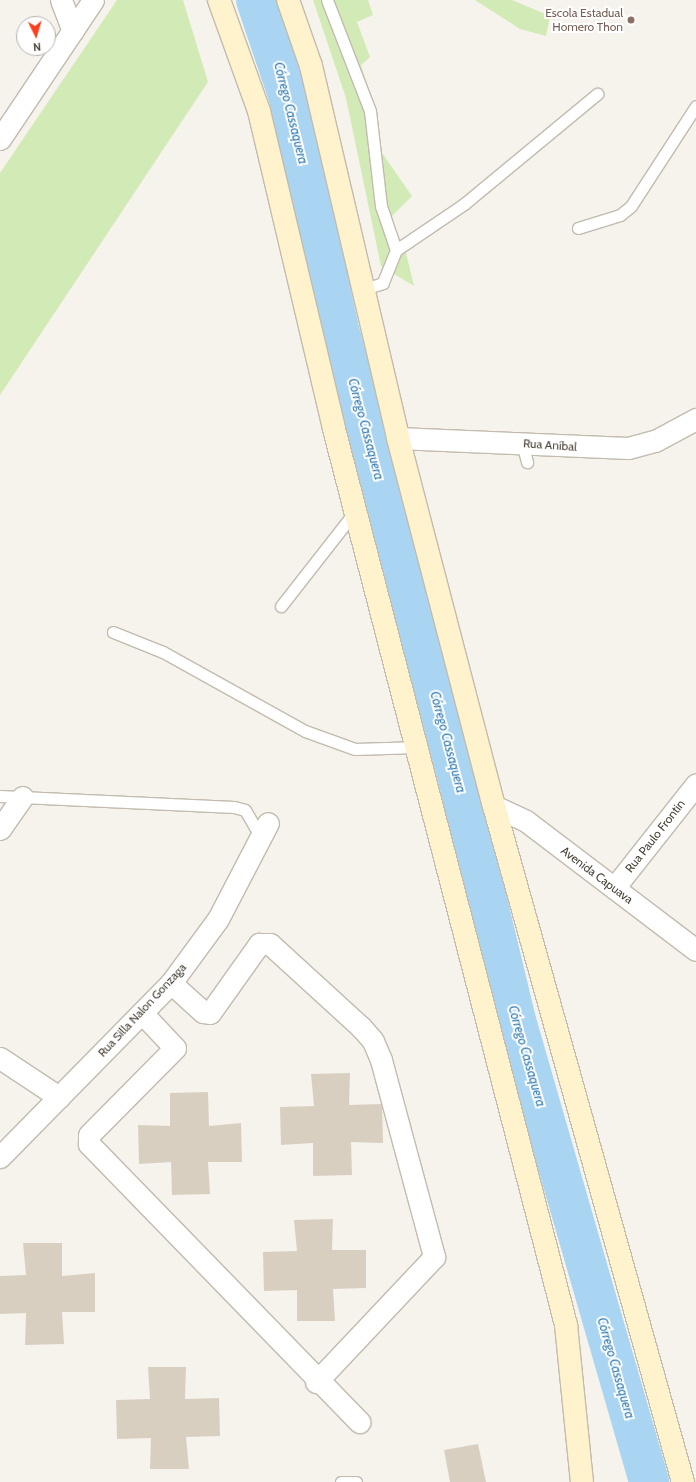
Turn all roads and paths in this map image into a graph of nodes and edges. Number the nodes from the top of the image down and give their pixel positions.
1 (61, 0) edge
2 (94, 0) edge
3 (220, 0) edge
4 (288, 0) edge
5 (327, 0) edge
6 (73, 31) junction
7 (597, 94) dead end
8 (696, 106) edge
9 (0, 139) edge
10 (578, 228) dead end
11 (396, 250) junction
12 (361, 290) junction
13 (696, 419) edge
14 (398, 438) junction
15 (356, 510) junction
16 (281, 606) dead end
17 (113, 632) dead end
18 (419, 747) junction
19 (696, 784) edge
20 (0, 796) edge
21 (22, 797) junction
22 (494, 806) junction
23 (268, 823) joint
24 (0, 829) edge
25 (614, 888) junction
26 (696, 950) edge
27 (171, 983) junction
28 (142, 1013) junction
29 (0, 1058) edge
30 (59, 1097) junction
31 (0, 1156) edge
32 (316, 1382) junction
33 (359, 1422) dead end
34 (341, 1482) edge
35 (356, 1482) edge
36 (582, 1482) edge
37 (682, 1482) edge

1 - 6 street
2 - 6 street
3 - 15 main road
4 - 12 main road
5 - 11 lane
6 - 9 street
7 - 11 lane
8 - 10 lane
11 - 12 lane
12 - 14 main road
13 - 14 street, Rua Aníbal
14 - 22 main road
15 - 16 lane
15 - 18 main road
17 - 18 lane
18 - 36 main road
19 - 25 street, Rua Paulo Frontin
20 - 21 lane
21 - 23 lane
21 - 24 street
22 - 25 street, Avenida Capuava
22 - 37 main road
23 - 27 street, Rua Silla Nalon Gonzaga
25 - 26 street, Avenida Capuava
27 - 28 street, Rua Silla Nalon Gonzaga
27 - 32 street
28 - 30 street, Rua Silla Nalon Gonzaga
28 - 32 street
29 - 30 street
30 - 31 street, Rua Silla Nalon Gonzaga
32 - 33 street
34 - 35 lane

